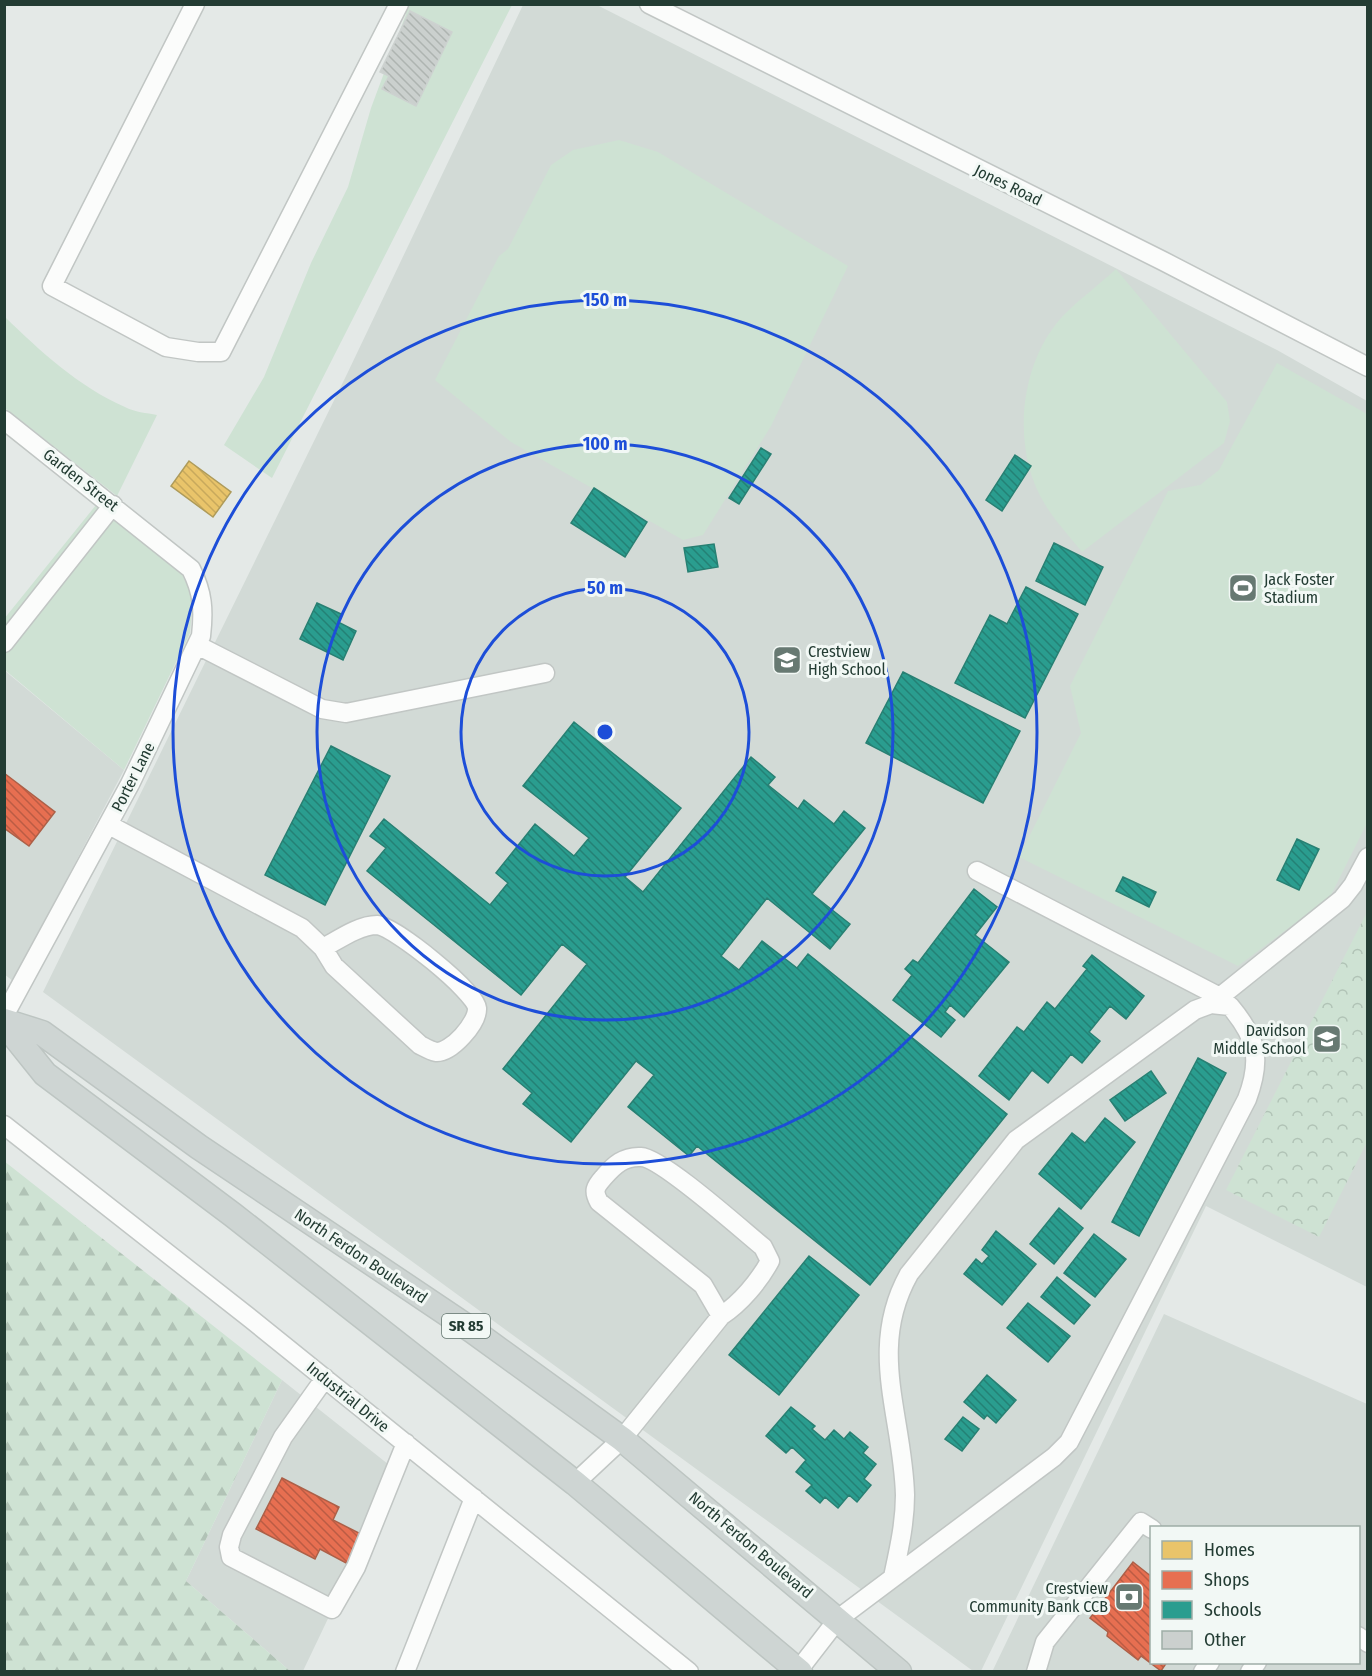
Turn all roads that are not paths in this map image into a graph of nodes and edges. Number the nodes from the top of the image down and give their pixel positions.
1 (195, 4) edge
2 (649, 4) edge
3 (395, 6) edge
4 (1368, 367) edge
5 (4, 420) edge
6 (112, 505) junction
7 (157, 541) joint
8 (4, 643) edge
9 (197, 645) junction
10 (544, 673) dead end
11 (109, 825) junction
12 (1368, 857) edge
13 (977, 871) dead end
14 (322, 948) junction
15 (1215, 1001) junction
16 (4, 1020) edge
17 (4, 1125) edge
18 (722, 1316) junction
19 (325, 1378) junction
20 (622, 1439) junction
21 (406, 1443) junction
22 (575, 1484) junction
23 (474, 1498) junction
24 (1150, 1527) edge
25 (893, 1577) junction
26 (838, 1619) junction
27 (408, 1670) edge
28 (689, 1671) edge
29 (798, 1671) edge
30 (899, 1671) edge
31 (1036, 1671) edge

1 - 3 street
2 - 4 street, Jones Road
5 - 6 street, Garden Street
6 - 7 street, Garden Street
6 - 8 street
7 - 9 street, Porter Lane
9 - 10 street
9 - 11 street, Porter Lane
11 - 14 street
11 - 16 street, Porter Lane
12 - 15 street
13 - 15 street
14 - 14 street
15 - 25 street
15 - 25 street
16 - 20 main road, North Ferdon Boulevard / SR 85
16 - 22 main road
17 - 19 street, Industrial Drive
18 - 18 street
18 - 20 street
19 - 21 street, Industrial Drive
19 - 21 street
20 - 22 street
20 - 26 main road, North Ferdon Boulevard / SR 85
21 - 23 street, Industrial Drive
22 - 29 main road
23 - 27 street
23 - 28 street, Industrial Drive
24 - 31 street
25 - 26 street
26 - 29 street
26 - 30 main road, North Ferdon Boulevard / SR 85

